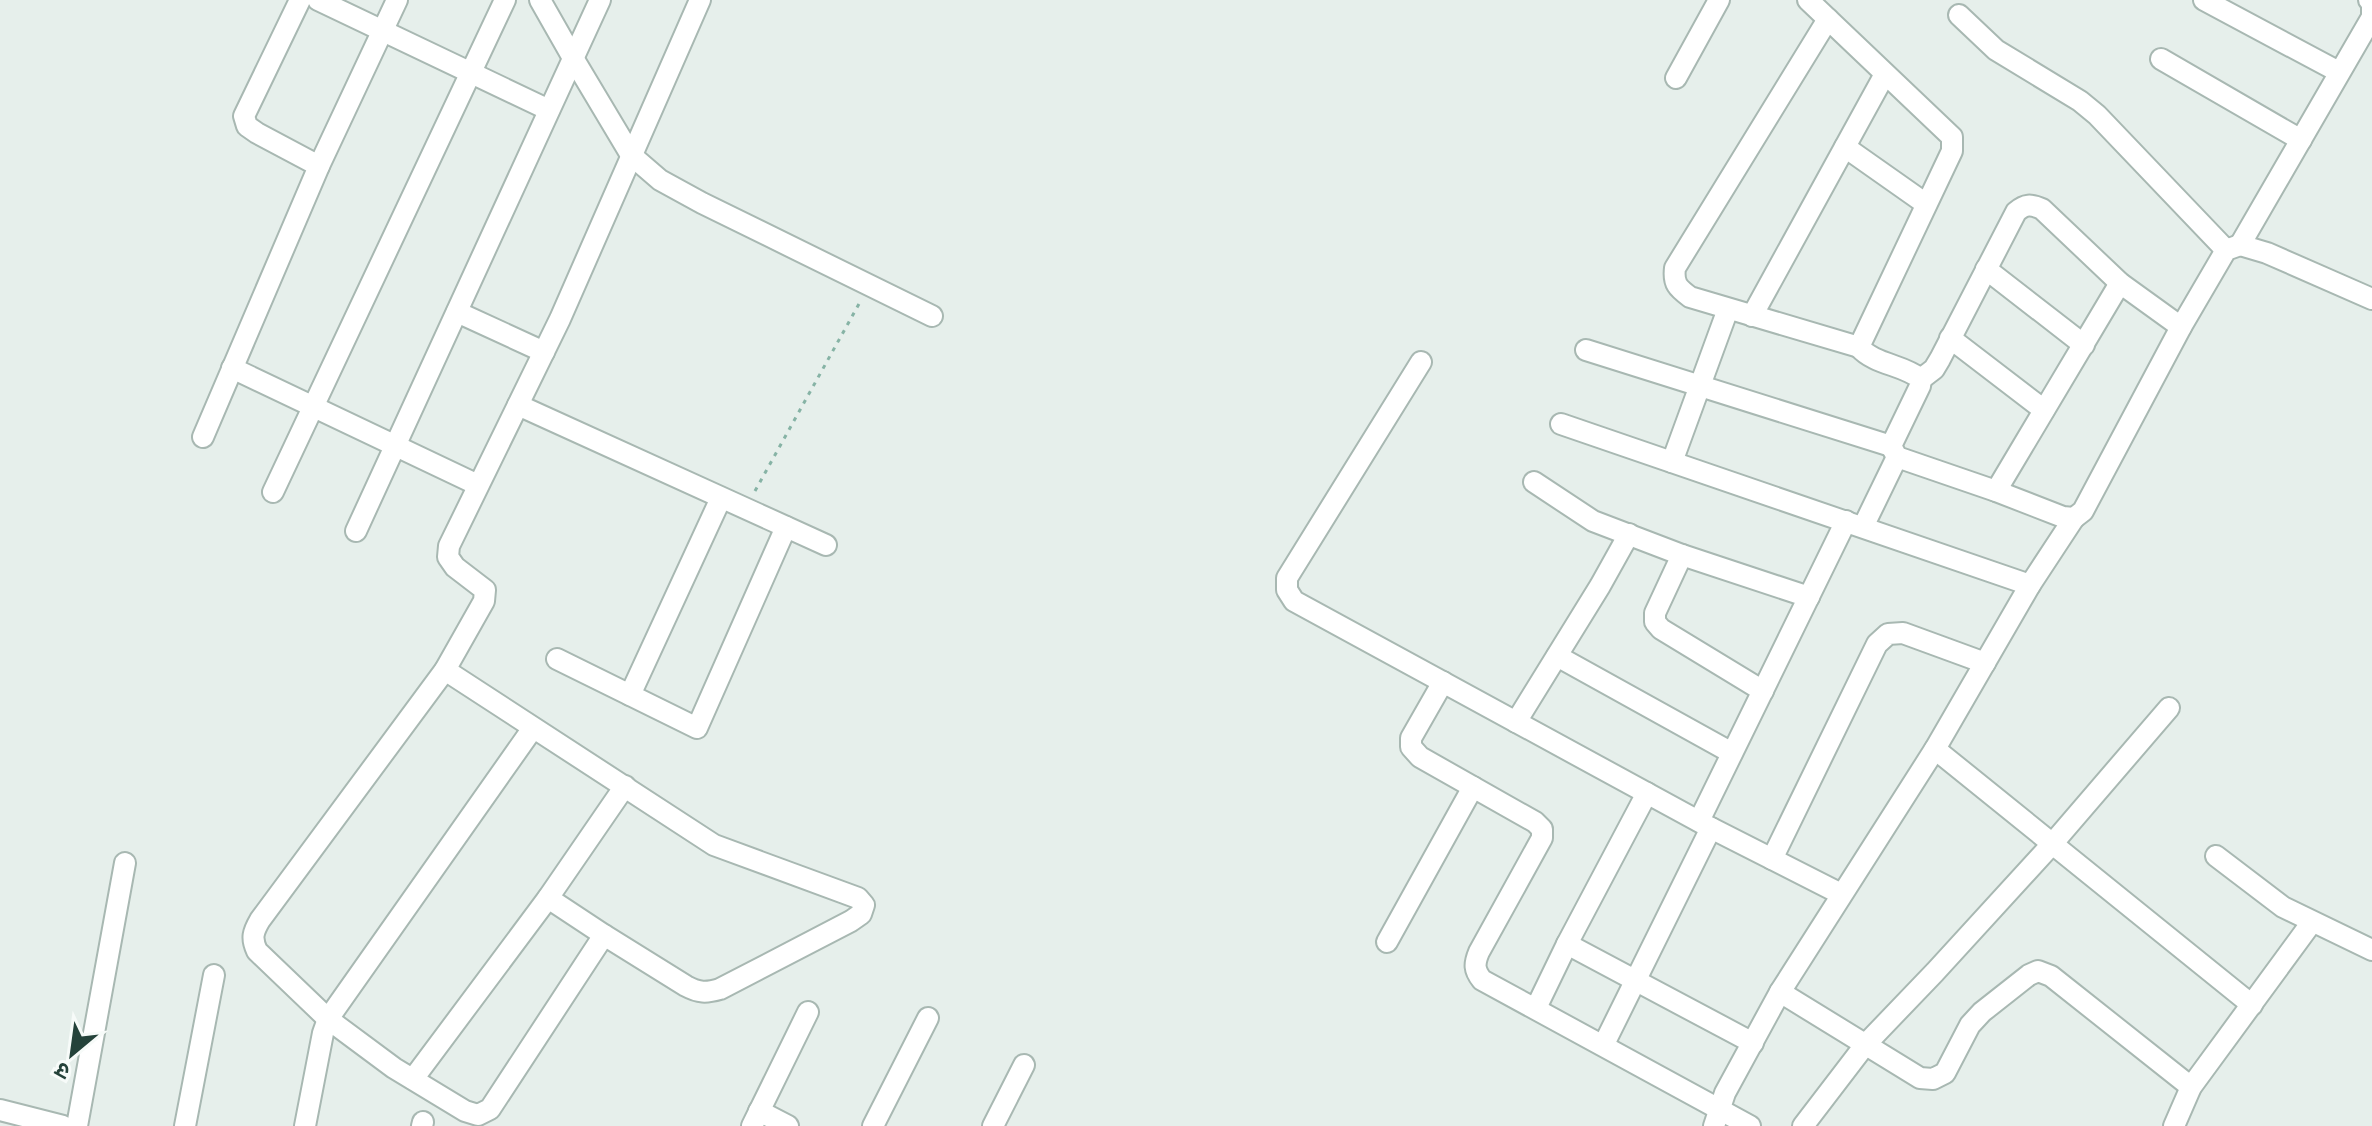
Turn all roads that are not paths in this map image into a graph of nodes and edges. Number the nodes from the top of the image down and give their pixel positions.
1 (300, 0) edge
2 (318, 0) edge
3 (397, 0) edge
4 (505, 0) edge
5 (540, 0) edge
6 (600, 0) edge
7 (700, 0) edge
8 (1719, 0) edge
9 (1808, 0) edge
10 (2204, 0) edge
11 (2369, 0) edge
12 (1959, 15) dead end
13 (1828, 19) junction
14 (383, 30) junction
15 (573, 58) junction
16 (2161, 59) dead end
17 (472, 72) junction
18 (2339, 72) junction
19 (1885, 74) junction
20 (1676, 78) dead end
21 (549, 110) junction
22 (2301, 140) junction
23 (1845, 147) junction
24 (631, 155) junction
25 (319, 166) junction
26 (1926, 204) junction
27 (2233, 248) junction
28 (1986, 269) junction
29 (2120, 283) junction
30 (2372, 299) edge
31 (1728, 309) junction
32 (457, 312) junction
33 (932, 316) dead end
34 (1752, 316) junction
35 (2181, 327) junction
36 (1950, 338) junction
37 (2084, 345) junction
38 (1859, 347) junction
39 (1586, 350) dead end
40 (544, 352) junction
41 (1421, 362) dead end
42 (232, 368) junction
43 (1921, 379) junction
44 (1699, 387) junction
45 (518, 405) junction
46 (313, 406) junction
47 (2044, 410) junction
48 (1561, 424) dead end
49 (203, 437) dead end
50 (395, 446) junction
51 (1894, 452) junction
52 (1672, 462) junction
53 (1534, 482) dead end
54 (478, 485) junction
55 (1996, 491) junction
56 (273, 492) dead end
57 (721, 498) junction
58 (2074, 518) junction
59 (1855, 524) junction
60 (786, 527) junction
61 (356, 531) dead end
62 (1629, 534) junction
63 (826, 545) dead end
64 (1682, 555) junction
65 (2030, 585) junction
66 (1809, 597) junction
67 (1557, 656) junction
68 (557, 659) dead end
69 (1985, 663) junction
70 (445, 670) junction
71 (1443, 682) junction
72 (1763, 691) junction
73 (630, 695) junction
74 (2169, 708) dead end
75 (1516, 722) junction
76 (533, 728) junction
77 (1935, 749) junction
78 (1732, 753) junction
79 (625, 786) junction
80 (1473, 787) junction
81 (1647, 793) junction
82 (1705, 825) junction
83 (2053, 843) junction
84 (2216, 856) dead end
85 (1772, 859) junction
86 (125, 863) dead end
87 (1841, 894) junction
88 (548, 898) junction
89 (2312, 922) junction
90 (604, 935) junction
91 (1387, 942) dead end
92 (1567, 944) junction
93 (2372, 950) edge
94 (214, 975) dead end
95 (1635, 980) junction
96 (1780, 992) junction
97 (2252, 1005) junction
98 (1536, 1008) junction
99 (808, 1012) dead end
100 (928, 1018) dead end
101 (328, 1019) junction
102 (1753, 1043) junction
103 (1604, 1044) junction
104 (1865, 1045) junction
105 (1024, 1065) dead end
106 (413, 1079) junction
107 (2191, 1087) junction
108 (0, 1110) edge
109 (1717, 1117) edge
110 (756, 1118) edge
111 (63, 1126) edge
112 (77, 1126) edge
113 (185, 1126) edge
114 (305, 1126) edge
115 (788, 1126) edge
116 (873, 1126) edge
117 (993, 1126) edge
118 (1750, 1126) edge
119 (1803, 1126) edge
120 (2174, 1126) edge

1 - 25 street
2 - 14 street
3 - 14 street
4 - 17 street
5 - 15 street
6 - 15 street
7 - 24 street
8 - 20 street
9 - 13 street
10 - 18 street
11 - 18 street
12 - 27 street
13 - 19 street
13 - 31 street
14 - 17 street
14 - 25 street
15 - 21 street
15 - 24 street
16 - 22 street
17 - 21 street
17 - 46 street
18 - 22 street
19 - 23 street
19 - 26 street
21 - 32 street
22 - 27 street
23 - 26 street
23 - 34 street
24 - 33 street
24 - 40 street
25 - 42 street
26 - 38 street
27 - 30 street
27 - 35 street
28 - 29 street
28 - 36 street
28 - 37 street
29 - 35 street
29 - 37 street
31 - 34 street
31 - 44 street
32 - 40 street
32 - 50 street
34 - 38 street
35 - 58 street
36 - 43 street
36 - 47 street
37 - 47 street
38 - 43 street
39 - 44 street
40 - 45 street
41 - 71 street
42 - 46 street
42 - 49 street
43 - 51 street
44 - 51 street
44 - 52 street
45 - 54 street
45 - 57 street
46 - 50 street
46 - 56 street
47 - 55 street
48 - 52 street
50 - 54 street
50 - 61 street
51 - 55 street
51 - 59 street
52 - 59 street
53 - 62 street
54 - 70 street
55 - 58 street
57 - 60 street
57 - 73 street
58 - 65 street
59 - 65 street
59 - 66 street
60 - 63 street
60 - 73 street
62 - 64 street
62 - 67 street
64 - 66 street
64 - 72 street
65 - 69 street
66 - 72 street
67 - 75 street
67 - 78 street
68 - 73 street
69 - 77 street
69 - 85 street
70 - 76 street
70 - 101 street
71 - 75 street
71 - 80 street
72 - 78 street
74 - 83 street
75 - 81 street
76 - 79 street
76 - 101 street
77 - 83 street
77 - 87 street
78 - 82 street
79 - 88 street
79 - 90 street
80 - 91 street
80 - 98 street
81 - 82 street
81 - 92 street
82 - 85 street
82 - 95 street
83 - 97 street
83 - 104 street
84 - 89 street
85 - 87 street
86 - 112 street
87 - 96 street
88 - 90 street
88 - 106 street
89 - 93 street
89 - 97 street
90 - 106 street
92 - 95 street
92 - 98 street
94 - 113 street
95 - 102 street
95 - 103 street
96 - 102 street
96 - 104 street
97 - 107 street
98 - 103 street
99 - 110 street
100 - 116 street
101 - 106 street
101 - 114 street
102 - 109 street
103 - 109 street
104 - 107 street
104 - 119 street
105 - 117 street
107 - 120 street
108 - 111 street
109 - 118 street
110 - 115 street

